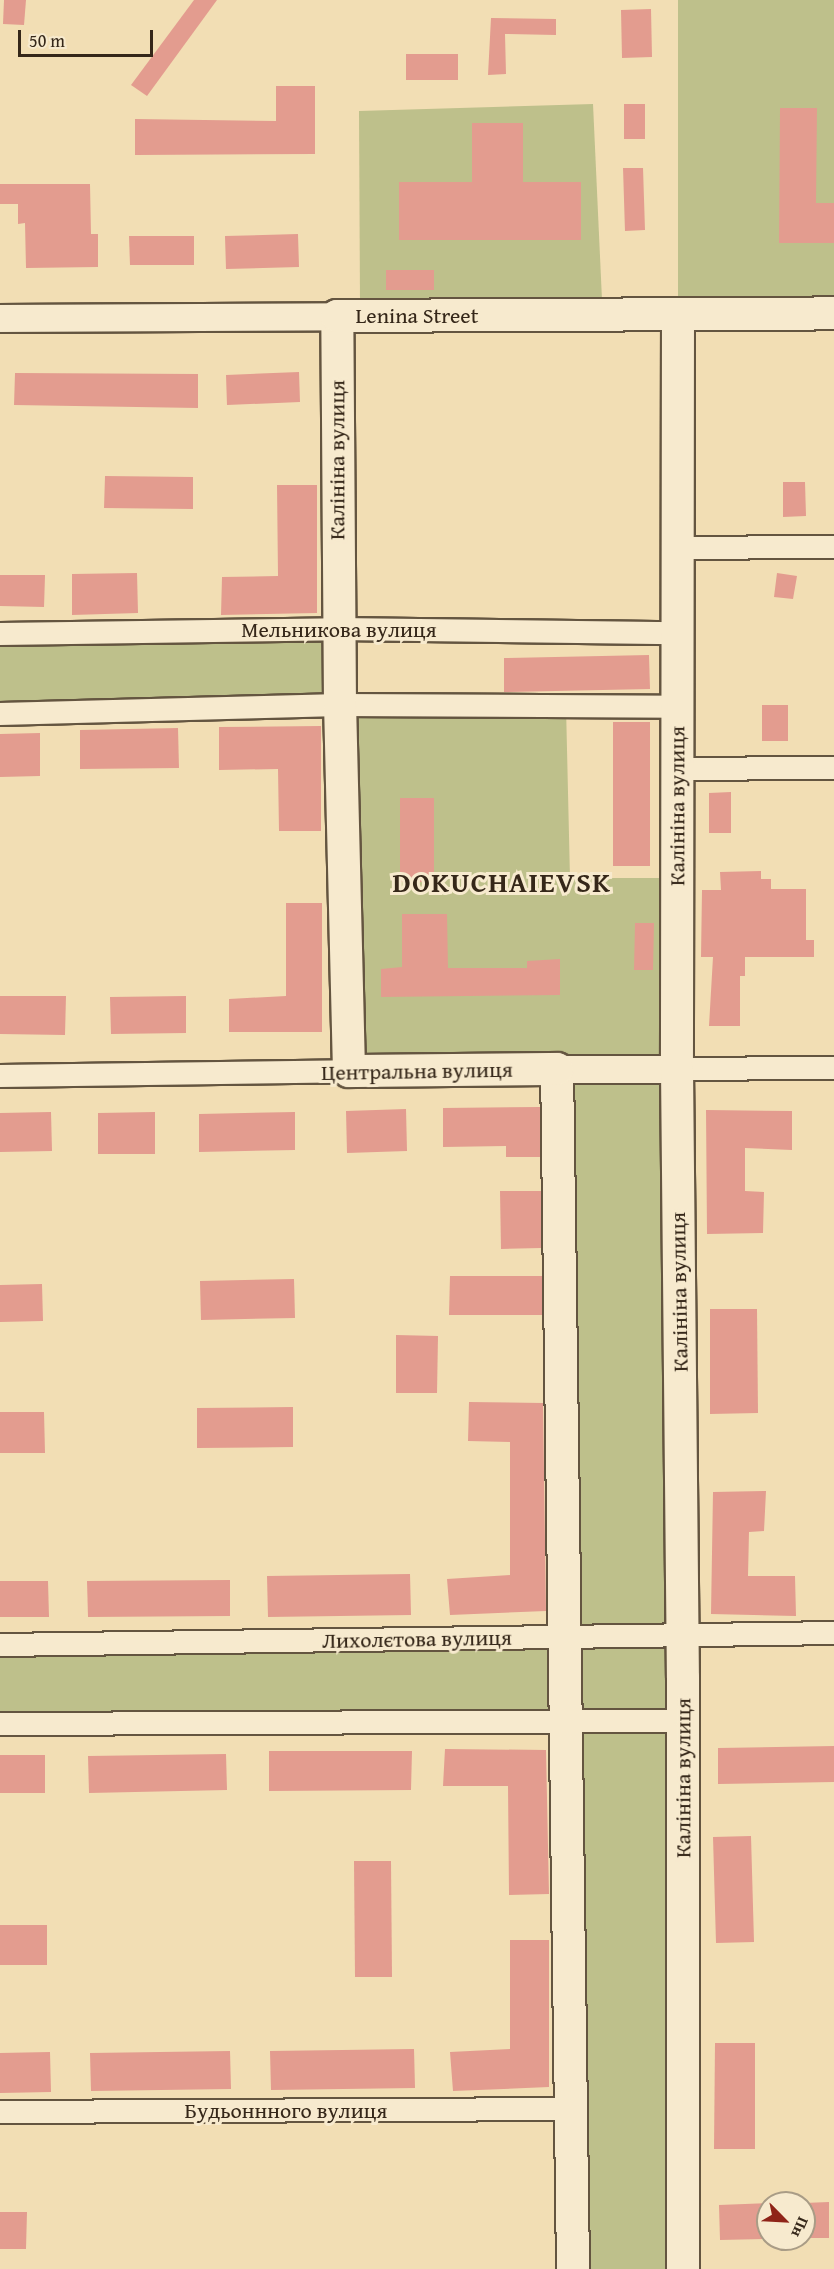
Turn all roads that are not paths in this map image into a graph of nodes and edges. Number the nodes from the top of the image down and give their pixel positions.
1 (834, 312) edge
2 (678, 314) junction
3 (337, 316) junction
4 (0, 318) edge
5 (834, 547) edge
6 (678, 548) junction
7 (338, 629) junction
8 (678, 633) junction
9 (0, 634) edge
10 (340, 705) junction
11 (677, 707) junction
12 (0, 714) edge
13 (834, 768) edge
14 (677, 769) junction
15 (834, 1068) edge
16 (557, 1069) junction
17 (677, 1069) junction
18 (348, 1071) junction
19 (0, 1076) edge
20 (834, 1633) edge
21 (682, 1636) junction
22 (565, 1637) junction
23 (0, 1645) edge
24 (566, 1721) junction
25 (683, 1721) junction
26 (0, 1724) edge
27 (572, 2109) junction
28 (0, 2112) edge
29 (573, 2269) edge
30 (683, 2269) edge

1 - 2 main road, Lenina Street
2 - 3 main road, Lenina Street
2 - 6 main road, Калініна вулиця
3 - 4 street, Lenina Street
3 - 7 main road, Калініна вулиця
5 - 6 street
6 - 8 main road, Калініна вулиця
7 - 8 street, Мельникова вулиця
7 - 9 street, Мельникова вулиця
7 - 10 main road, Калініна вулиця
8 - 11 main road, Калініна вулиця
10 - 11 street
10 - 12 street
10 - 18 main road, Калініна вулиця
11 - 14 main road, Калініна вулиця
13 - 14 street
14 - 17 main road, Калініна вулиця
15 - 17 street, Центральна вулиця
16 - 17 street, Центральна вулиця
16 - 18 main road, Центральна вулиця
16 - 22 main road
17 - 21 main road, Калініна вулиця
18 - 19 street, Центральна вулиця
20 - 21 street, Лихолєтова вулиця
21 - 22 street, Лихолєтова вулиця
21 - 25 main road, Калініна вулиця
22 - 23 street, Лихолєтова вулиця
22 - 24 main road
24 - 25 street
24 - 26 street
24 - 27 main road
25 - 30 main road, Калініна вулиця
27 - 28 street, Будьоннного вулиця
27 - 29 main road

